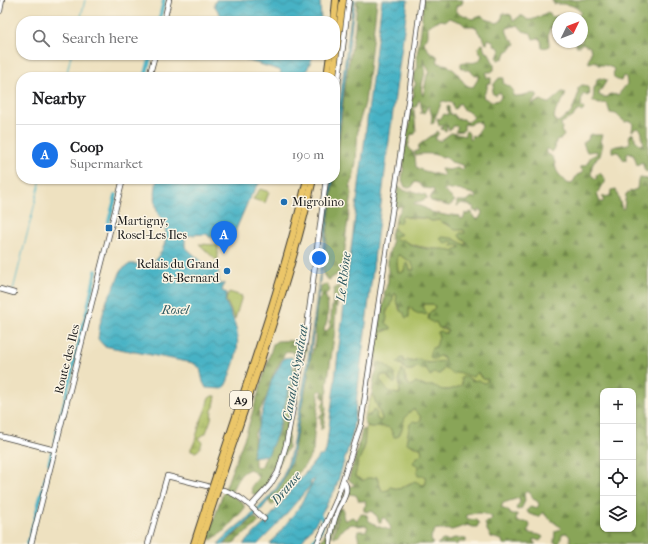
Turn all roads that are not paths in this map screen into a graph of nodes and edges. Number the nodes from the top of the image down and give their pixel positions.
1 (2, 0) edge
2 (169, 0) edge
3 (336, 0) edge
4 (342, 0) edge
5 (349, 0) edge
6 (421, 0) edge
7 (0, 11) edge
8 (165, 16) edge
9 (334, 16) edge
10 (340, 16) edge
11 (153, 60) edge
12 (329, 60) edge
13 (334, 60) edge
14 (150, 72) edge
15 (327, 72) edge
16 (333, 72) edge
17 (340, 72) edge
18 (121, 184) edge
19 (306, 184) edge
20 (312, 184) edge
21 (325, 184) edge
22 (0, 289) edge
23 (14, 293) dead end
24 (0, 436) edge
25 (55, 450) junction
26 (343, 481) junction
27 (207, 486) dead end
28 (223, 490) dead end
29 (252, 507) junction
30 (262, 518) dead end
31 (31, 544) edge
32 (148, 544) edge
33 (194, 544) edge
34 (200, 544) edge
35 (317, 544) edge
36 (330, 544) edge

1 - 7 street
2 - 8 street
3 - 9 highway
4 - 10 highway
5 - 17 street
6 - 26 street
11 - 14 street
12 - 15 highway
13 - 16 highway
18 - 25 street, Route des Iles
19 - 33 highway, A9
20 - 34 highway, A9
21 - 29 street
22 - 23 street
24 - 25 street
25 - 31 street, Route des Iles
26 - 35 street
26 - 36 street
27 - 32 street
28 - 29 street
29 - 30 street

